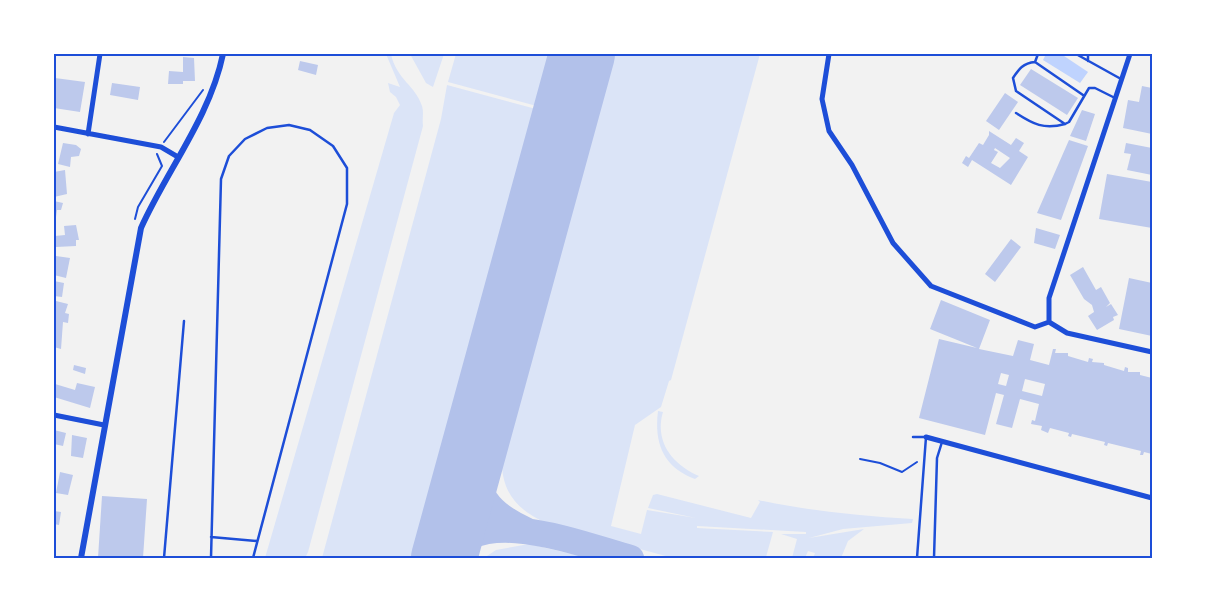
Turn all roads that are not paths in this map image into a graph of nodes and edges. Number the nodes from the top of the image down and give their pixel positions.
1 (100, 54) edge
2 (223, 54) edge
3 (829, 54) edge
4 (1038, 54) edge
5 (1076, 54) edge
6 (1088, 54) edge
7 (1130, 54) edge
8 (1088, 61) junction
9 (1035, 62) junction
10 (1122, 79) junction
11 (1083, 95) junction
12 (1116, 99) junction
13 (1016, 113) dead end
14 (1065, 124) junction
15 (54, 127) edge
16 (88, 134) junction
17 (178, 157) junction
18 (184, 321) dead end
19 (1050, 322) junction
20 (1152, 352) edge
21 (54, 415) edge
22 (104, 425) junction
23 (926, 436) junction
24 (912, 437) dead end
25 (942, 441) junction
26 (1152, 498) edge
27 (211, 537) junction
28 (258, 541) junction
29 (81, 558) edge
30 (164, 558) edge
31 (211, 558) edge
32 (253, 558) edge
33 (917, 558) edge
34 (934, 558) edge

1 - 16 street
2 - 17 street
3 - 19 street
4 - 9 lane
5 - 8 lane
6 - 8 lane
7 - 10 street
8 - 10 lane
9 - 11 lane
9 - 14 lane
10 - 12 street
11 - 12 lane
11 - 14 lane
12 - 19 street
13 - 14 lane
15 - 16 street
16 - 17 street
17 - 22 street
18 - 30 lane
19 - 20 street
21 - 22 street
22 - 29 street
23 - 24 lane
23 - 25 street
23 - 33 lane
25 - 26 street
25 - 34 lane
27 - 28 lane
27 - 28 lane
27 - 31 lane
28 - 32 lane

